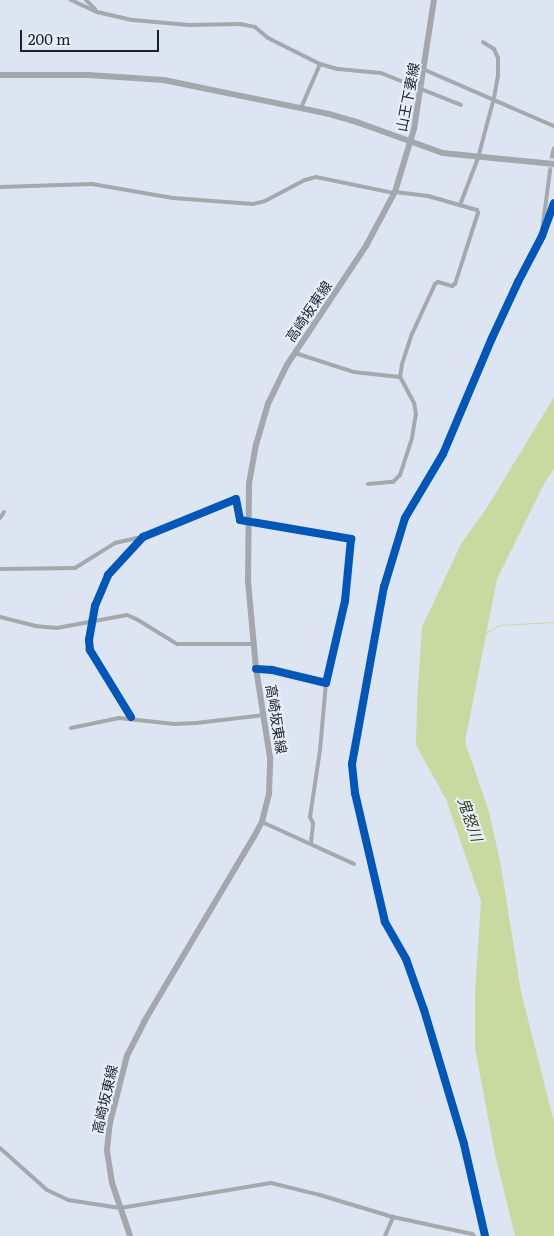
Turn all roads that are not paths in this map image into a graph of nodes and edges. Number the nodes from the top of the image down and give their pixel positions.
1 (71, 0) edge
2 (86, 0) edge
3 (434, 0) edge
4 (97, 12) junction
5 (483, 42) dead end
6 (320, 64) junction
7 (425, 70) junction
8 (0, 75) edge
9 (421, 90) junction
10 (494, 98) junction
11 (461, 105) dead end
12 (301, 108) junction
13 (554, 126) edge
14 (411, 143) junction
15 (554, 148) edge
16 (552, 156) dead end
17 (478, 158) junction
18 (554, 164) edge
19 (550, 171) dead end
20 (0, 186) edge
21 (394, 192) junction
22 (554, 203) edge
23 (460, 205) junction
24 (542, 236) junction
25 (295, 353) junction
26 (400, 377) junction
27 (368, 484) dead end
28 (4, 512) dead end
29 (0, 518) edge
30 (248, 521) junction
31 (143, 537) junction
32 (0, 569) edge
33 (0, 617) edge
34 (92, 622) junction
35 (253, 644) junction
36 (256, 669) junction
37 (326, 683) junction
38 (264, 715) junction
39 (131, 717) junction
40 (71, 728) dead end
41 (262, 822) junction
42 (311, 843) junction
43 (354, 864) dead end
44 (0, 1148) edge
45 (120, 1208) junction
46 (393, 1217) junction
47 (130, 1236) edge
48 (385, 1236) edge
49 (474, 1236) edge
50 (485, 1236) edge

1 - 4 street
2 - 4 street
3 - 7 main road, 山王下妻線
4 - 6 street
5 - 10 street
6 - 9 street
6 - 12 street
7 - 9 main road, 山王下妻線
7 - 10 street
8 - 12 main road
9 - 11 street
9 - 14 main road, 山王下妻線
10 - 13 street
10 - 17 street
12 - 14 main road
14 - 17 main road, 山王下妻線
14 - 21 main road, 高崎坂東線
15 - 16 street
17 - 18 main road, 山王下妻線
17 - 23 street
19 - 24 street
20 - 21 street
21 - 23 street
21 - 25 main road, 高崎坂東線
22 - 24 street
23 - 26 street
24 - 50 street
25 - 26 street
25 - 30 main road, 高崎坂東線
26 - 27 street
28 - 29 street
30 - 31 street
30 - 35 main road, 高崎坂東線
30 - 37 street
31 - 32 street
31 - 34 street
33 - 34 street
34 - 35 street
34 - 39 street
35 - 36 main road, 高崎坂東線
36 - 37 street
36 - 38 main road, 高崎坂東線
37 - 42 street
38 - 39 street
38 - 41 main road, 高崎坂東線
39 - 40 street
41 - 42 street
41 - 45 main road, 高崎坂東線
42 - 43 street
44 - 45 street
45 - 46 street
45 - 47 main road, 高崎坂東線
46 - 48 street
46 - 49 street

